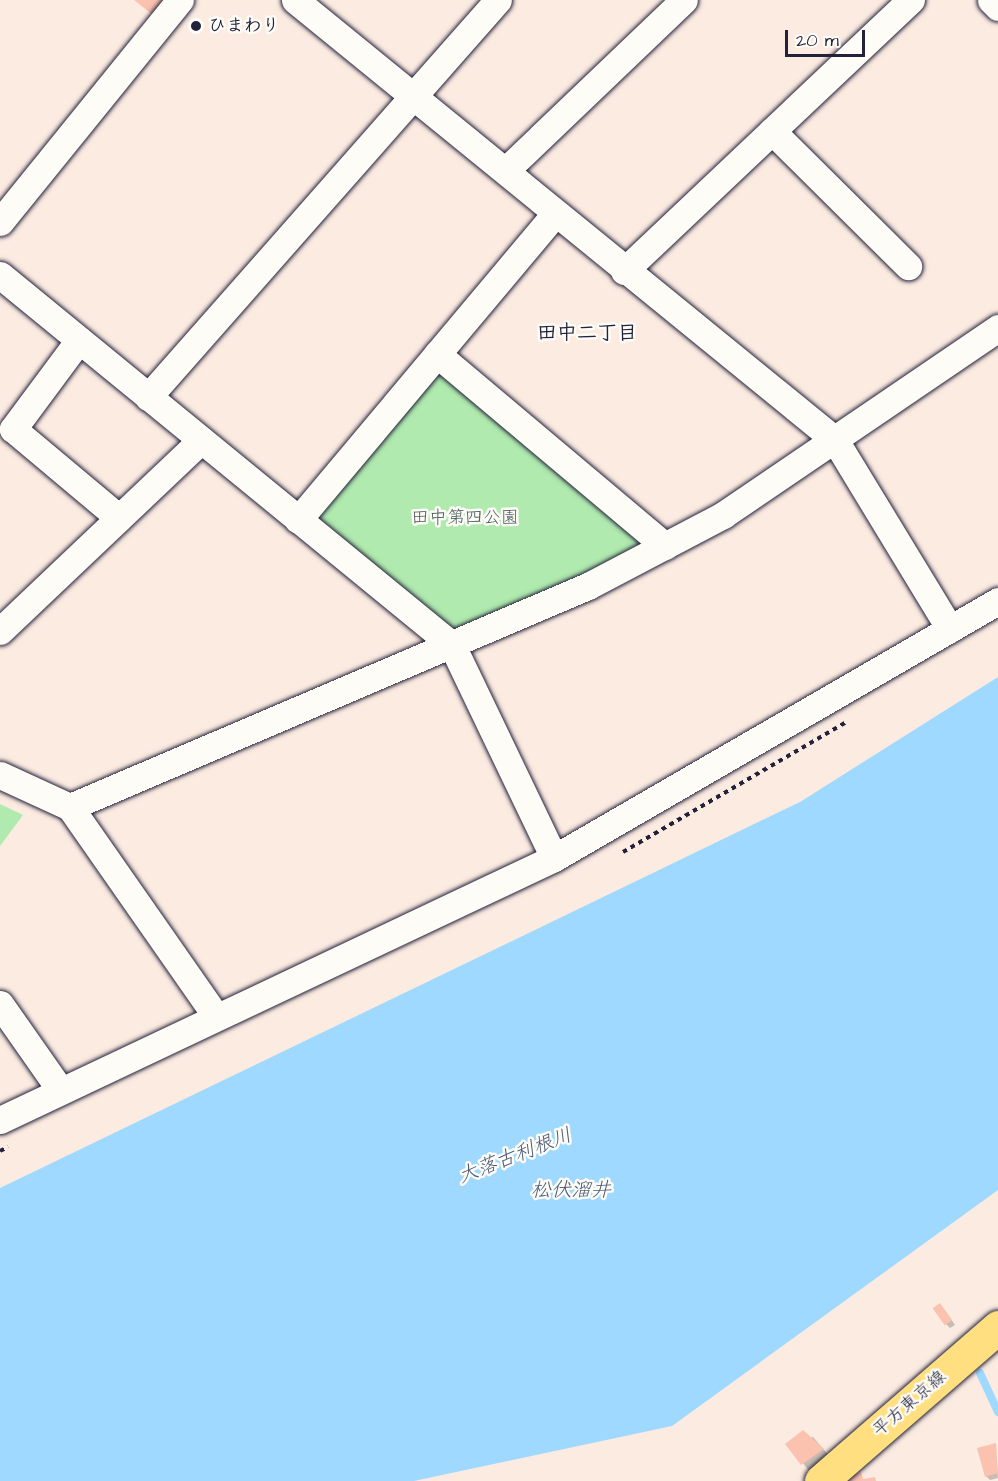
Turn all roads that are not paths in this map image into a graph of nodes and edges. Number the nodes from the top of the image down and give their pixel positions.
1 (180, 0) edge
2 (295, 0) edge
3 (498, 0) edge
4 (684, 0) edge
5 (911, 0) edge
6 (991, 0) edge
7 (998, 7) edge
8 (414, 97) junction
9 (772, 131) junction
10 (506, 170) junction
11 (554, 214) junction
12 (0, 222) edge
13 (908, 266) dead end
14 (624, 271) junction
15 (0, 275) edge
16 (998, 328) edge
17 (79, 340) junction
18 (437, 354) junction
19 (148, 397) junction
20 (201, 440) junction
21 (835, 440) junction
22 (119, 518) junction
23 (298, 520) junction
24 (665, 546) junction
25 (998, 601) edge
26 (950, 629) junction
27 (0, 631) edge
28 (452, 645) junction
29 (0, 775) edge
30 (70, 807) junction
31 (554, 858) junction
32 (0, 1004) edge
33 (214, 1015) junction
34 (61, 1091) junction
35 (0, 1120) edge
36 (998, 1327) edge
37 (821, 1481) edge

1 - 12 street
2 - 8 street
3 - 8 street
4 - 10 street
5 - 9 street
6 - 7 street
8 - 10 street
8 - 19 street
9 - 13 street
9 - 14 street
10 - 11 street
11 - 14 street
11 - 18 street
14 - 21 street
15 - 17 street
16 - 21 street
17 - 19 street
17 - 22 street
18 - 23 street
18 - 24 street
19 - 20 street
20 - 22 street
20 - 23 street
21 - 24 street
21 - 26 street
22 - 27 street
23 - 28 street
24 - 28 street
25 - 26 street
26 - 31 street
28 - 30 street
28 - 31 street
29 - 30 street
30 - 33 street
31 - 33 street
32 - 34 street
33 - 34 street
34 - 35 street
36 - 37 main road, 平方東京線

